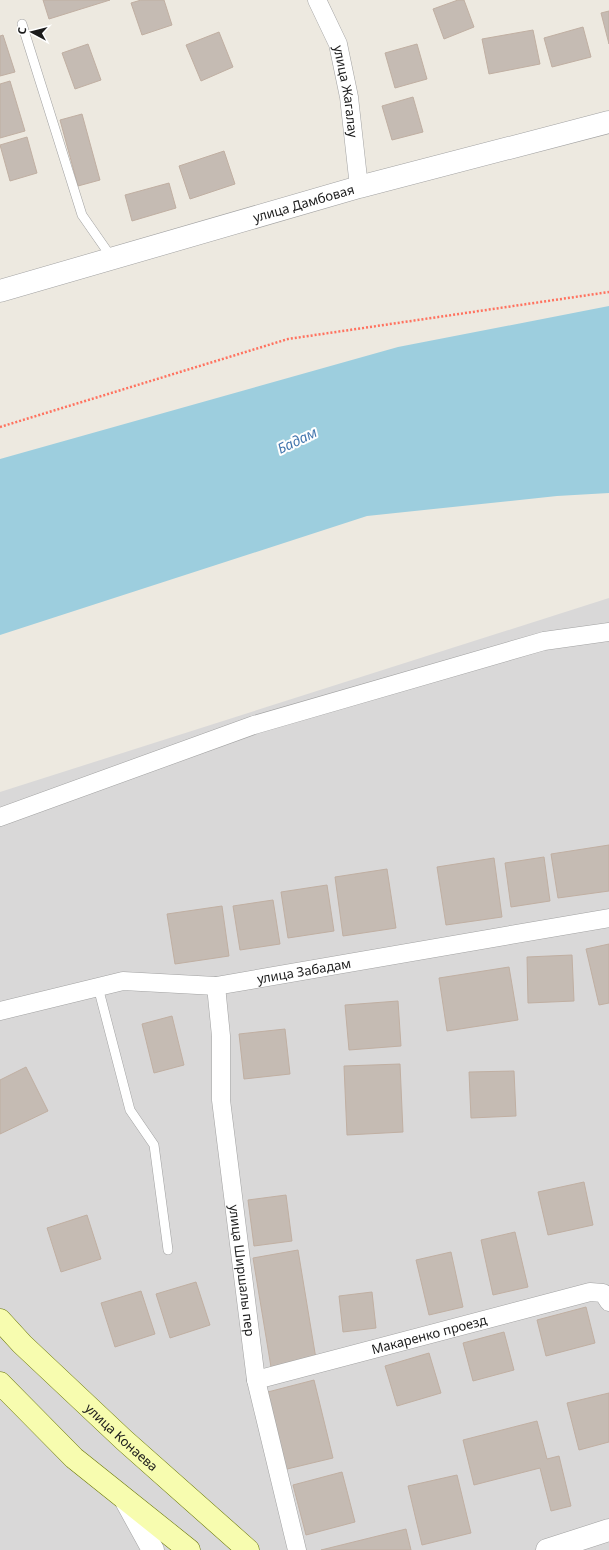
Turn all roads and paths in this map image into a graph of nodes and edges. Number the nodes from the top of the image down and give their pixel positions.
1 (317, 0) edge
2 (22, 24) dead end
3 (609, 122) edge
4 (359, 187) junction
5 (112, 258) junction
6 (0, 291) edge
7 (609, 292) edge
8 (0, 427) edge
9 (609, 632) edge
10 (0, 817) edge
11 (609, 918) edge
12 (216, 986) junction
13 (98, 987) junction
14 (0, 1011) edge
15 (168, 1250) dead end
16 (606, 1297) edge
17 (0, 1320) edge
18 (256, 1380) junction
19 (0, 1383) edge
20 (126, 1501) junction
21 (609, 1530) edge
22 (153, 1550) edge
23 (189, 1550) edge
24 (248, 1550) edge
25 (297, 1550) edge
26 (547, 1550) edge

1 - 4 street, улица Жагалау
2 - 5 lane
3 - 4 street, улица Дамбовая
4 - 5 street, улица Дамбовая
5 - 6 street, улица Дамбовая
7 - 8 path
9 - 10 street
11 - 12 street, улица Забадам
12 - 13 street, улица Забадам
12 - 18 street, улица Ширшалы пер
13 - 14 street, улица Забадам
13 - 15 lane
16 - 18 street, Макаренко проезд
17 - 24 main road, улица Конаева
18 - 25 street, улица Ширшалы пер
19 - 20 main road
20 - 22 street
20 - 23 main road
21 - 26 street

